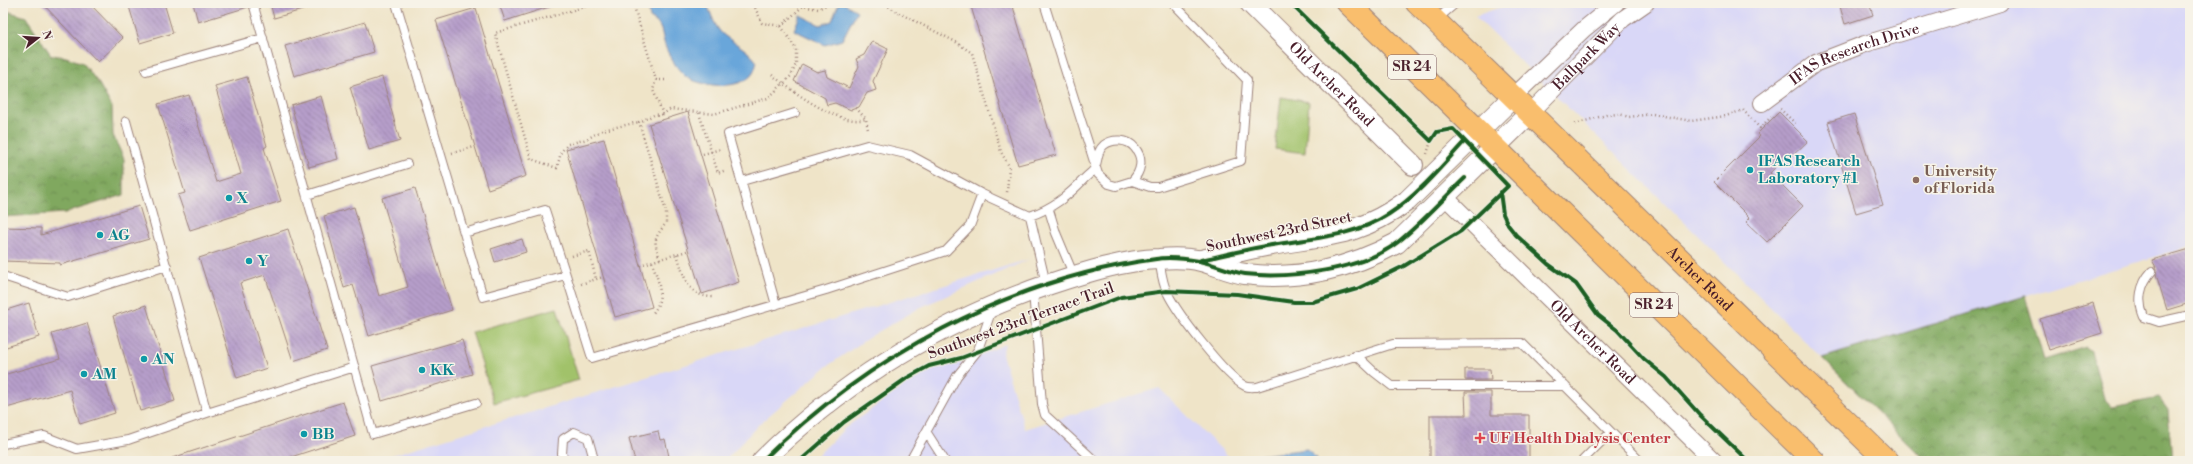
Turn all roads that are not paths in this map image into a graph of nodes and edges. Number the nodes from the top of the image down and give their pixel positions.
1 (253, 3) edge
2 (396, 3) edge
3 (1044, 3) edge
4 (1173, 3) edge
5 (1250, 3) edge
6 (1348, 3) edge
7 (1417, 3) edge
8 (1456, 3) edge
9 (1616, 3) edge
10 (1646, 3) edge
11 (2000, 3) edge
12 (1950, 10) edge
13 (1435, 20) junction
14 (263, 38) junction
15 (146, 70) dead end
16 (1513, 97) junction
17 (1762, 103) dead end
18 (795, 113) dead end
19 (1530, 113) junction
20 (126, 121) dead end
21 (1477, 130) junction
22 (1495, 148) junction
23 (1420, 159) junction
24 (1448, 159) junction
25 (408, 164) dead end
26 (1096, 166) junction
27 (742, 181) junction
28 (1132, 181) junction
29 (982, 194) junction
30 (307, 195) junction
31 (1411, 196) junction
32 (1445, 197) junction
33 (1049, 210) junction
34 (1030, 216) junction
35 (464, 233) junction
36 (1159, 259) junction
37 (1199, 261) junction
38 (166, 266) junction
39 (2152, 271) dead end
40 (566, 275) junction
41 (3, 276) edge
42 (1074, 276) junction
43 (1040, 288) junction
44 (776, 305) junction
45 (993, 306) junction
46 (2190, 315) edge
47 (1356, 355) junction
48 (355, 367) junction
49 (1565, 386) junction
50 (476, 403) dead end
51 (207, 413) junction
52 (1611, 432) junction
53 (927, 433) junction
54 (3, 444) edge
55 (565, 461) edge
56 (592, 461) edge
57 (762, 461) edge
58 (910, 461) edge
59 (945, 461) edge
60 (1095, 461) edge
61 (1582, 461) edge
62 (1640, 461) edge
63 (1714, 461) edge
64 (1814, 461) edge
65 (1887, 461) edge

1 - 14 lane
2 - 35 lane
3 - 26 lane
4 - 28 lane
5 - 23 street, Old Archer Road
6 - 21 main road, SR 24
7 - 13 main road, Archer Road
8 - 13 lane
9 - 16 street, Ballpark Way
10 - 19 street, Ballpark Way
11 - 12 street, IFAS Research Drive
12 - 17 street, IFAS Research Drive
13 - 16 main road, Archer Road
14 - 15 lane
14 - 30 lane
16 - 19 main road, Archer Road
16 - 21 street, Southwest 23rd Street
18 - 27 lane
19 - 22 street, Southwest 23rd Street
19 - 65 main road, Archer Road
20 - 38 lane
21 - 22 main road, SR 24
21 - 24 street, Southwest 23rd Street
22 - 32 street, Southwest 23rd Street
22 - 64 main road, SR 24
23 - 24 street
23 - 31 street
24 - 31 street, Southwest 23rd Street
25 - 30 lane
26 - 28 lane
26 - 28 lane
26 - 33 lane
27 - 29 lane
27 - 44 lane
29 - 34 lane
29 - 44 lane
30 - 48 lane
31 - 37 street, Southwest 23rd Street
32 - 37 street, Southwest 23rd Street
32 - 63 street, Old Archer Road
33 - 34 lane
33 - 42 lane
34 - 43 lane
35 - 40 lane
35 - 40 lane
36 - 37 street
36 - 42 street
36 - 47 lane
38 - 41 lane
38 - 51 lane
39 - 46 lane
40 - 44 lane
42 - 43 street
43 - 45 street
43 - 60 lane
45 - 53 lane
45 - 57 street
47 - 49 lane
47 - 49 lane
48 - 50 lane
48 - 51 lane
49 - 52 lane
51 - 54 lane
52 - 61 lane
52 - 62 lane
53 - 58 lane
53 - 59 lane
55 - 56 lane

